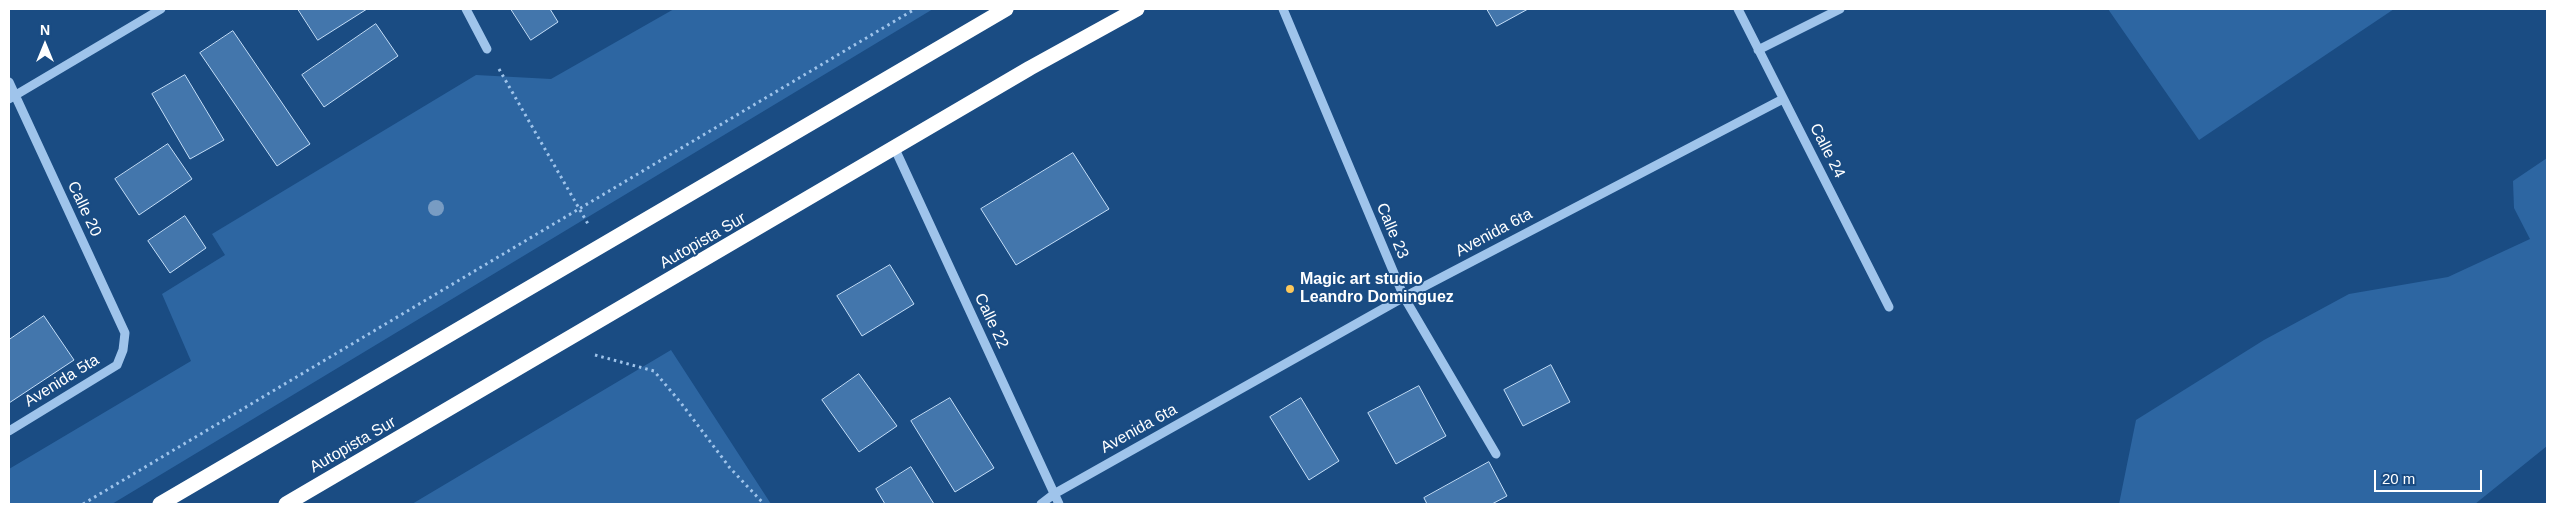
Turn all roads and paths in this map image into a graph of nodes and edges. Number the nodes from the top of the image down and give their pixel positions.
1 (160, 9) edge
2 (466, 9) edge
3 (915, 9) edge
4 (1006, 9) edge
5 (1137, 9) edge
6 (1283, 9) edge
7 (1738, 9) edge
8 (1840, 9) edge
9 (487, 49) joint
10 (1758, 50) junction
11 (9, 82) edge
12 (12, 97) edge
13 (1783, 98) junction
14 (896, 149) junction
15 (579, 208) junction
16 (601, 246) junction
17 (1404, 298) junction
18 (1889, 307) dead end
19 (557, 346) junction
20 (123, 350) joint
21 (9, 431) edge
22 (1496, 454) dead end
23 (1054, 494) junction
24 (83, 504) edge
25 (160, 504) edge
26 (286, 504) edge
27 (764, 504) edge
28 (1042, 504) edge
29 (1059, 504) edge

1 - 12 street
2 - 9 street
3 - 15 path
4 - 16 highway
5 - 14 highway, Autopista Sur
6 - 17 street, Calle 23
7 - 10 street, Calle 24
8 - 10 street
9 - 15 path
10 - 13 street, Calle 24
11 - 12 street, Calle 20
12 - 20 street, Calle 20
13 - 17 street, Avenida 6ta
13 - 18 street, Calle 24
14 - 19 highway, Autopista Sur
14 - 23 street, Calle 22
15 - 16 path
15 - 24 path
16 - 25 highway
17 - 22 street, Calle 23
17 - 23 street, Avenida 6ta
19 - 26 highway, Autopista Sur
19 - 27 path
20 - 21 street, Avenida 5ta
23 - 28 street, Avenida 6ta
23 - 29 street, Calle 22

